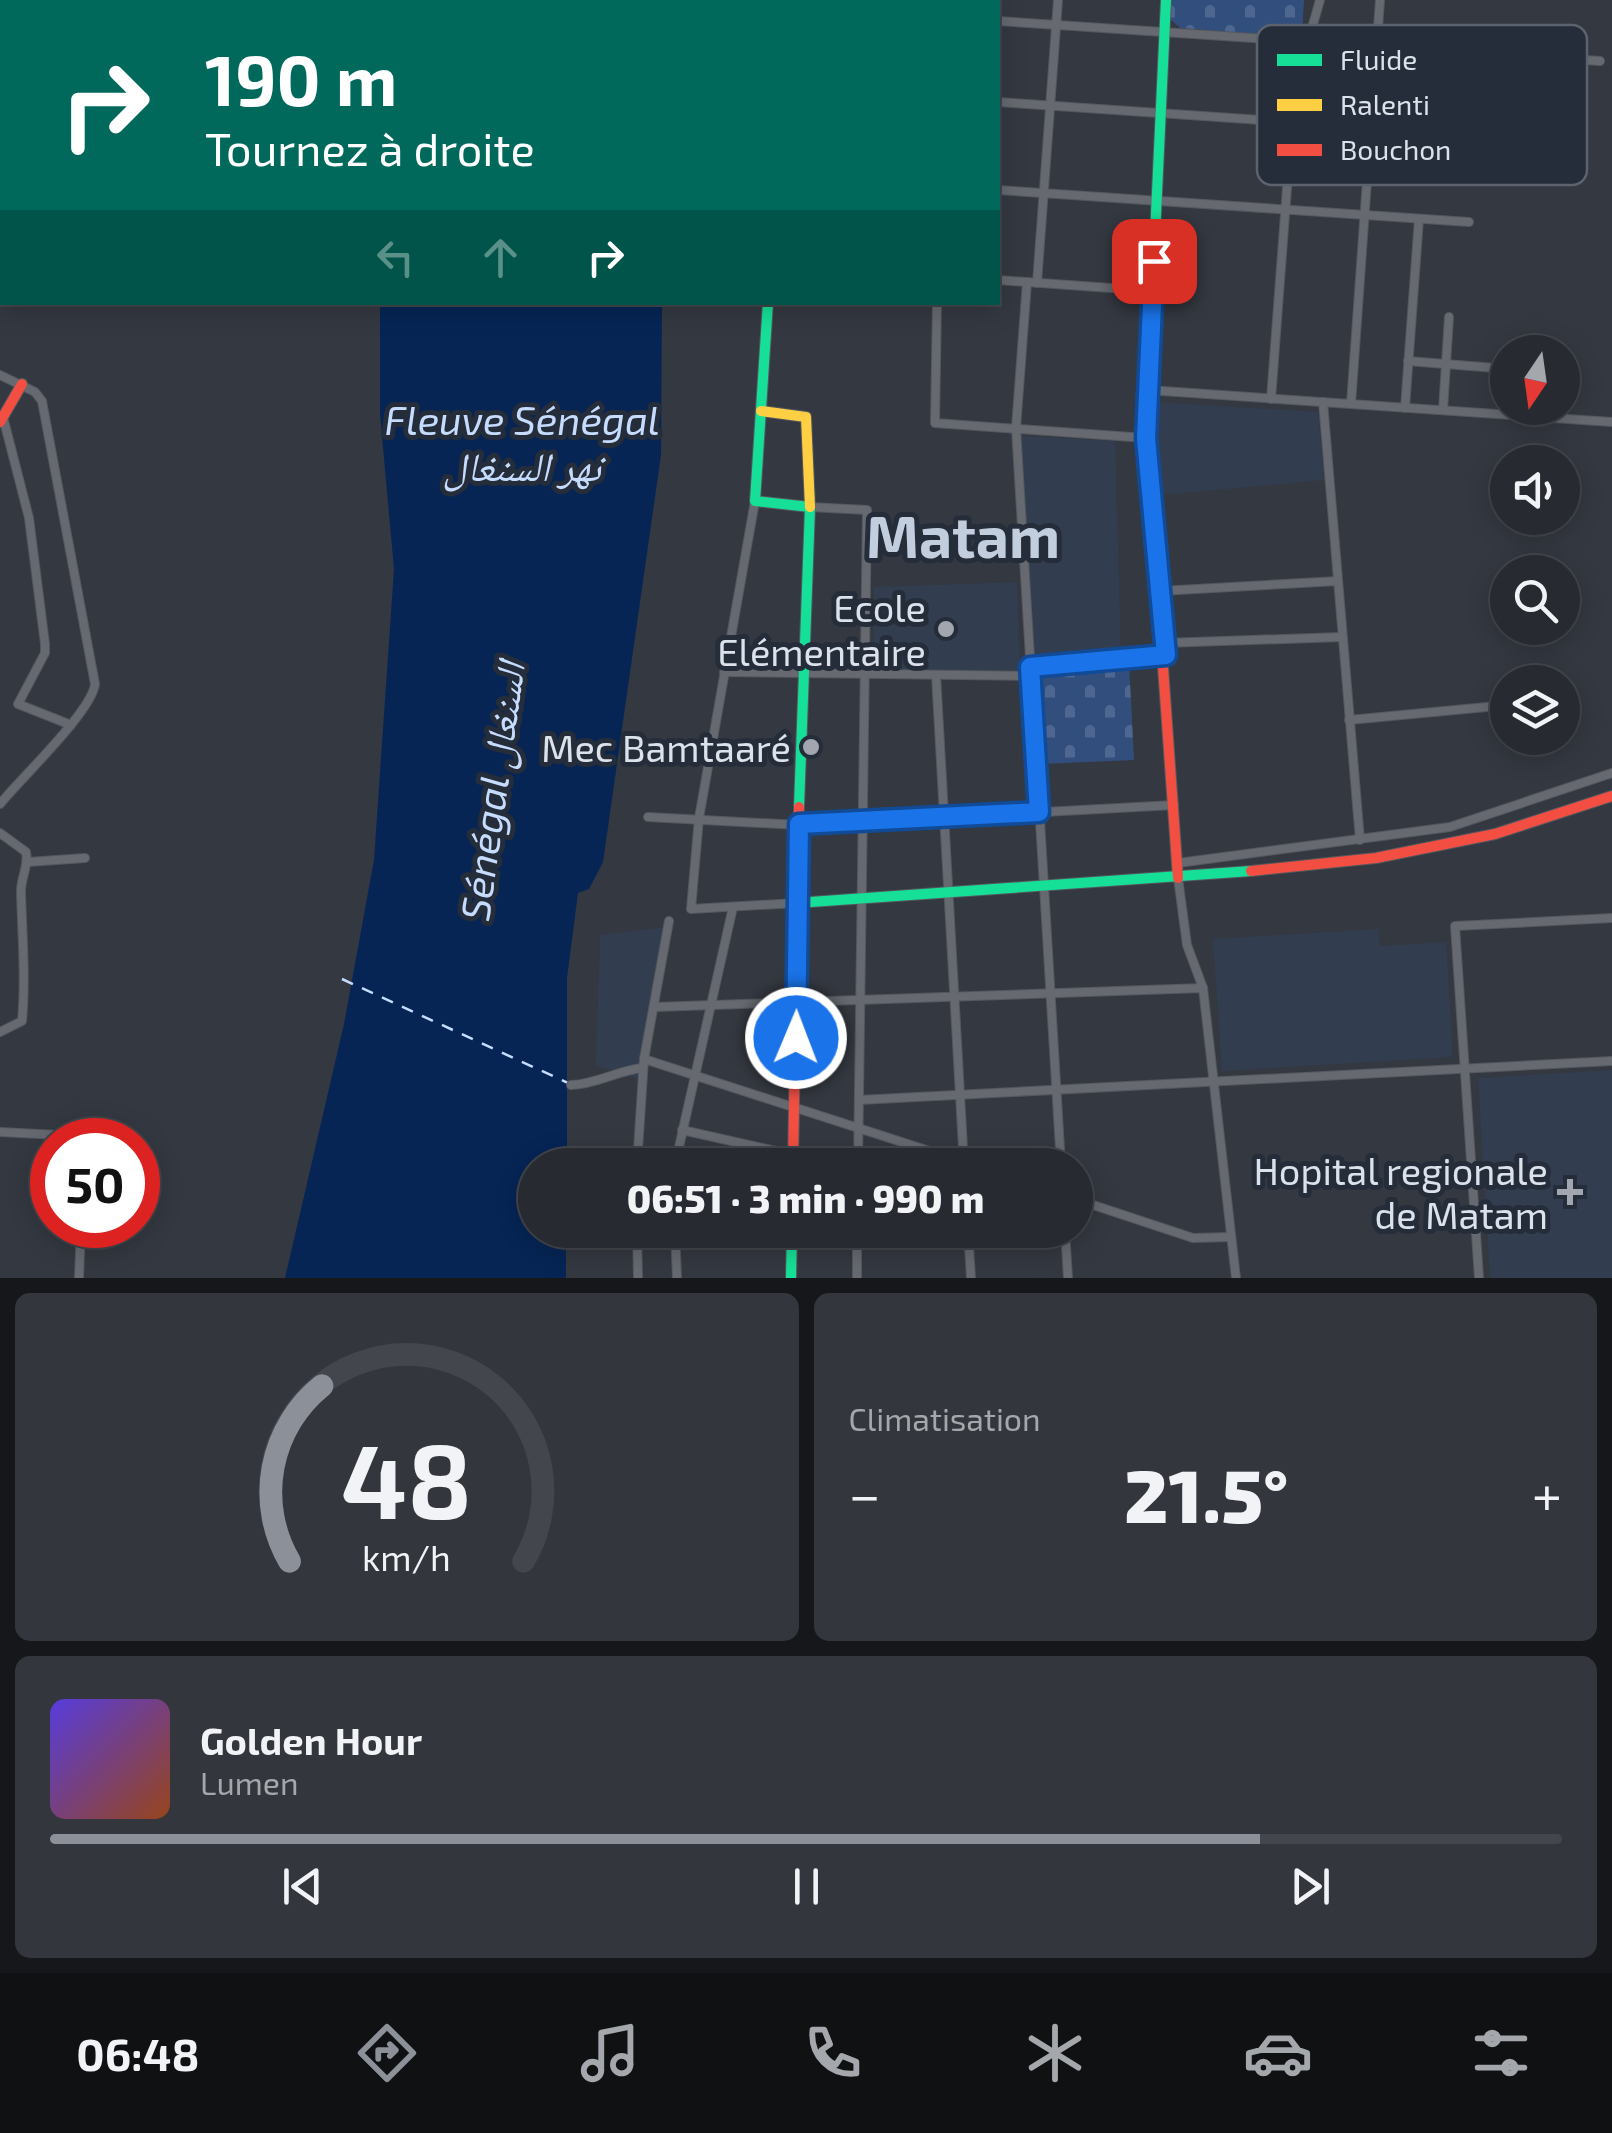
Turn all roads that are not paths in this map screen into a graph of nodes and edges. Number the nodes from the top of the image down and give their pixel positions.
1 (1058, 0) edge
2 (1166, 0) edge
3 (1320, 0) edge
4 (1380, 0) edge
5 (1000, 21) edge
6 (1056, 25) junction
7 (1313, 25) edge
8 (1378, 25) edge
9 (1164, 32) junction
10 (1257, 38) edge
11 (1587, 60) edge
12 (1600, 61) dead end
13 (1000, 102) edge
14 (1050, 106) junction
15 (1161, 113) junction
16 (1257, 120) edge
17 (1288, 185) edge
18 (1366, 185) edge
19 (1000, 190) edge
20 (1044, 194) junction
21 (1157, 201) junction
22 (1286, 210) junction
23 (1364, 215) junction
24 (1418, 219) junction
25 (1470, 222) dead end
26 (1000, 280) edge
27 (1027, 282) junction
28 (1038, 283) junction
29 (1153, 292) junction
30 (768, 305) edge
31 (937, 305) edge
32 (1449, 317) dead end
33 (1408, 360) junction
34 (1446, 364) junction
35 (1490, 367) edge
36 (0, 375) edge
37 (22, 384) junction
38 (1148, 390) junction
39 (1271, 399) junction
40 (1323, 402) junction
41 (1351, 404) junction
42 (1405, 408) junction
43 (761, 410) junction
44 (1443, 410) junction
45 (2, 420) edge
46 (1612, 422) edge
47 (1016, 428) junction
48 (1146, 438) junction
49 (755, 501) junction
50 (810, 507) junction
51 (1338, 581) junction
52 (1160, 591) junction
53 (1342, 637) junction
54 (1165, 649) junction
55 (724, 672) junction
56 (1030, 672) junction
57 (805, 673) junction
58 (865, 674) junction
59 (936, 675) junction
60 (1490, 707) edge
61 (1349, 720) junction
62 (71, 725) junction
63 (1612, 772) edge
64 (1612, 796) edge
65 (0, 804) edge
66 (1174, 805) junction
67 (1039, 812) junction
68 (648, 817) dead end
69 (944, 817) junction
70 (699, 818) junction
71 (863, 821) junction
72 (799, 824) junction
73 (1431, 830) junction
74 (0, 833) edge
75 (1360, 840) junction
76 (1433, 848) junction
77 (85, 858) dead end
78 (28, 862) junction
79 (1178, 863) junction
80 (1178, 878) junction
81 (1044, 887) junction
82 (949, 893) junction
83 (862, 899) junction
84 (796, 903) junction
85 (734, 907) junction
86 (1612, 918) edge
87 (669, 921) dead end
88 (1203, 988) junction
89 (1050, 992) junction
90 (955, 997) junction
91 (860, 1001) junction
92 (797, 1004) junction
93 (713, 1006) junction
94 (656, 1007) junction
95 (0, 1032) edge
96 (1612, 1061) edge
97 (643, 1064) junction
98 (1465, 1068) junction
99 (696, 1076) junction
100 (1214, 1082) junction
101 (571, 1084) dead end
102 (1056, 1090) junction
103 (960, 1096) junction
104 (859, 1100) junction
105 (794, 1107) junction
106 (859, 1129) junction
107 (682, 1130) junction
108 (0, 1132) edge
109 (30, 1134) edge
110 (638, 1148) edge
111 (678, 1148) edge
112 (749, 1148) edge
113 (794, 1148) edge
114 (858, 1148) edge
115 (918, 1148) edge
116 (965, 1148) edge
117 (1060, 1148) edge
118 (1093, 1205) edge
119 (1231, 1237) junction
120 (80, 1248) edge
121 (637, 1248) edge
122 (676, 1248) edge
123 (792, 1248) edge
124 (857, 1248) edge
125 (969, 1248) edge
126 (1066, 1248) edge
127 (79, 1278) edge
128 (638, 1278) edge
129 (677, 1278) edge
130 (791, 1278) edge
131 (857, 1278) edge
132 (971, 1278) edge
133 (1068, 1278) edge
134 (1236, 1278) edge
135 (1479, 1278) edge

1 - 6 street
2 - 9 main road
3 - 7 street
4 - 8 street
5 - 6 street
6 - 9 street
6 - 14 street
9 - 10 street
9 - 15 main road
11 - 12 street
13 - 14 street
14 - 15 street
14 - 20 street
15 - 16 street
15 - 21 main road
17 - 22 street
18 - 23 street
19 - 20 street
20 - 21 street
20 - 28 street
21 - 22 street
21 - 29 main road
22 - 23 street
22 - 39 street
23 - 24 street
23 - 41 street
24 - 25 street
24 - 33 street
26 - 27 street
27 - 28 street
27 - 47 street
28 - 29 street
29 - 38 main road
30 - 43 main road
31 - 47 street
32 - 34 street
33 - 34 street
33 - 42 street
34 - 35 street
34 - 44 street
36 - 37 street
37 - 45 main road
37 - 62 street
38 - 39 street
38 - 48 main road
39 - 40 street
40 - 41 street
40 - 51 street
41 - 42 street
42 - 44 street
43 - 49 main road
43 - 50 main road
44 - 46 street
45 - 62 street
47 - 48 street
47 - 56 street
48 - 52 main road
49 - 50 main road
49 - 55 street
50 - 57 main road
50 - 58 street
51 - 52 street
51 - 53 street
52 - 54 main road
53 - 54 street
53 - 61 street
54 - 56 street
54 - 66 main road
55 - 57 street
55 - 70 street
56 - 59 street
56 - 67 street
57 - 58 street
57 - 72 main road
58 - 59 street
58 - 71 street
59 - 69 street
60 - 61 street
61 - 75 street
62 - 65 street
63 - 73 street
64 - 76 main road
66 - 67 street
66 - 79 main road
67 - 69 street
67 - 81 street
68 - 70 street
69 - 71 street
69 - 82 street
70 - 72 street
70 - 85 street
71 - 72 street
71 - 83 street
72 - 84 main road
73 - 75 street
73 - 76 street
74 - 78 street
75 - 79 street
76 - 80 main road
77 - 78 street
78 - 95 street
79 - 80 main road
80 - 81 main road
80 - 88 street
81 - 82 main road
81 - 89 street
82 - 83 main road
82 - 90 street
83 - 84 main road
83 - 91 street
84 - 85 street
84 - 92 main road
85 - 93 street
86 - 98 street
87 - 94 street
88 - 89 street
88 - 100 street
89 - 90 street
89 - 102 street
90 - 91 street
90 - 103 street
91 - 92 street
91 - 104 street
92 - 93 street
92 - 105 main road
93 - 94 street
93 - 99 street
94 - 97 street
96 - 98 street
97 - 99 street
97 - 101 street
97 - 110 street
98 - 100 street
98 - 135 street
99 - 105 street
99 - 107 street
100 - 102 street
100 - 119 street
102 - 103 street
102 - 117 street
103 - 104 street
103 - 116 street
104 - 106 street
105 - 106 street
105 - 113 main road
106 - 114 street
106 - 115 street
107 - 111 street
107 - 112 street
108 - 109 street
118 - 119 street
119 - 134 street
120 - 127 street
121 - 128 street
122 - 129 street
123 - 130 main road
124 - 131 street
125 - 132 street
126 - 133 street

